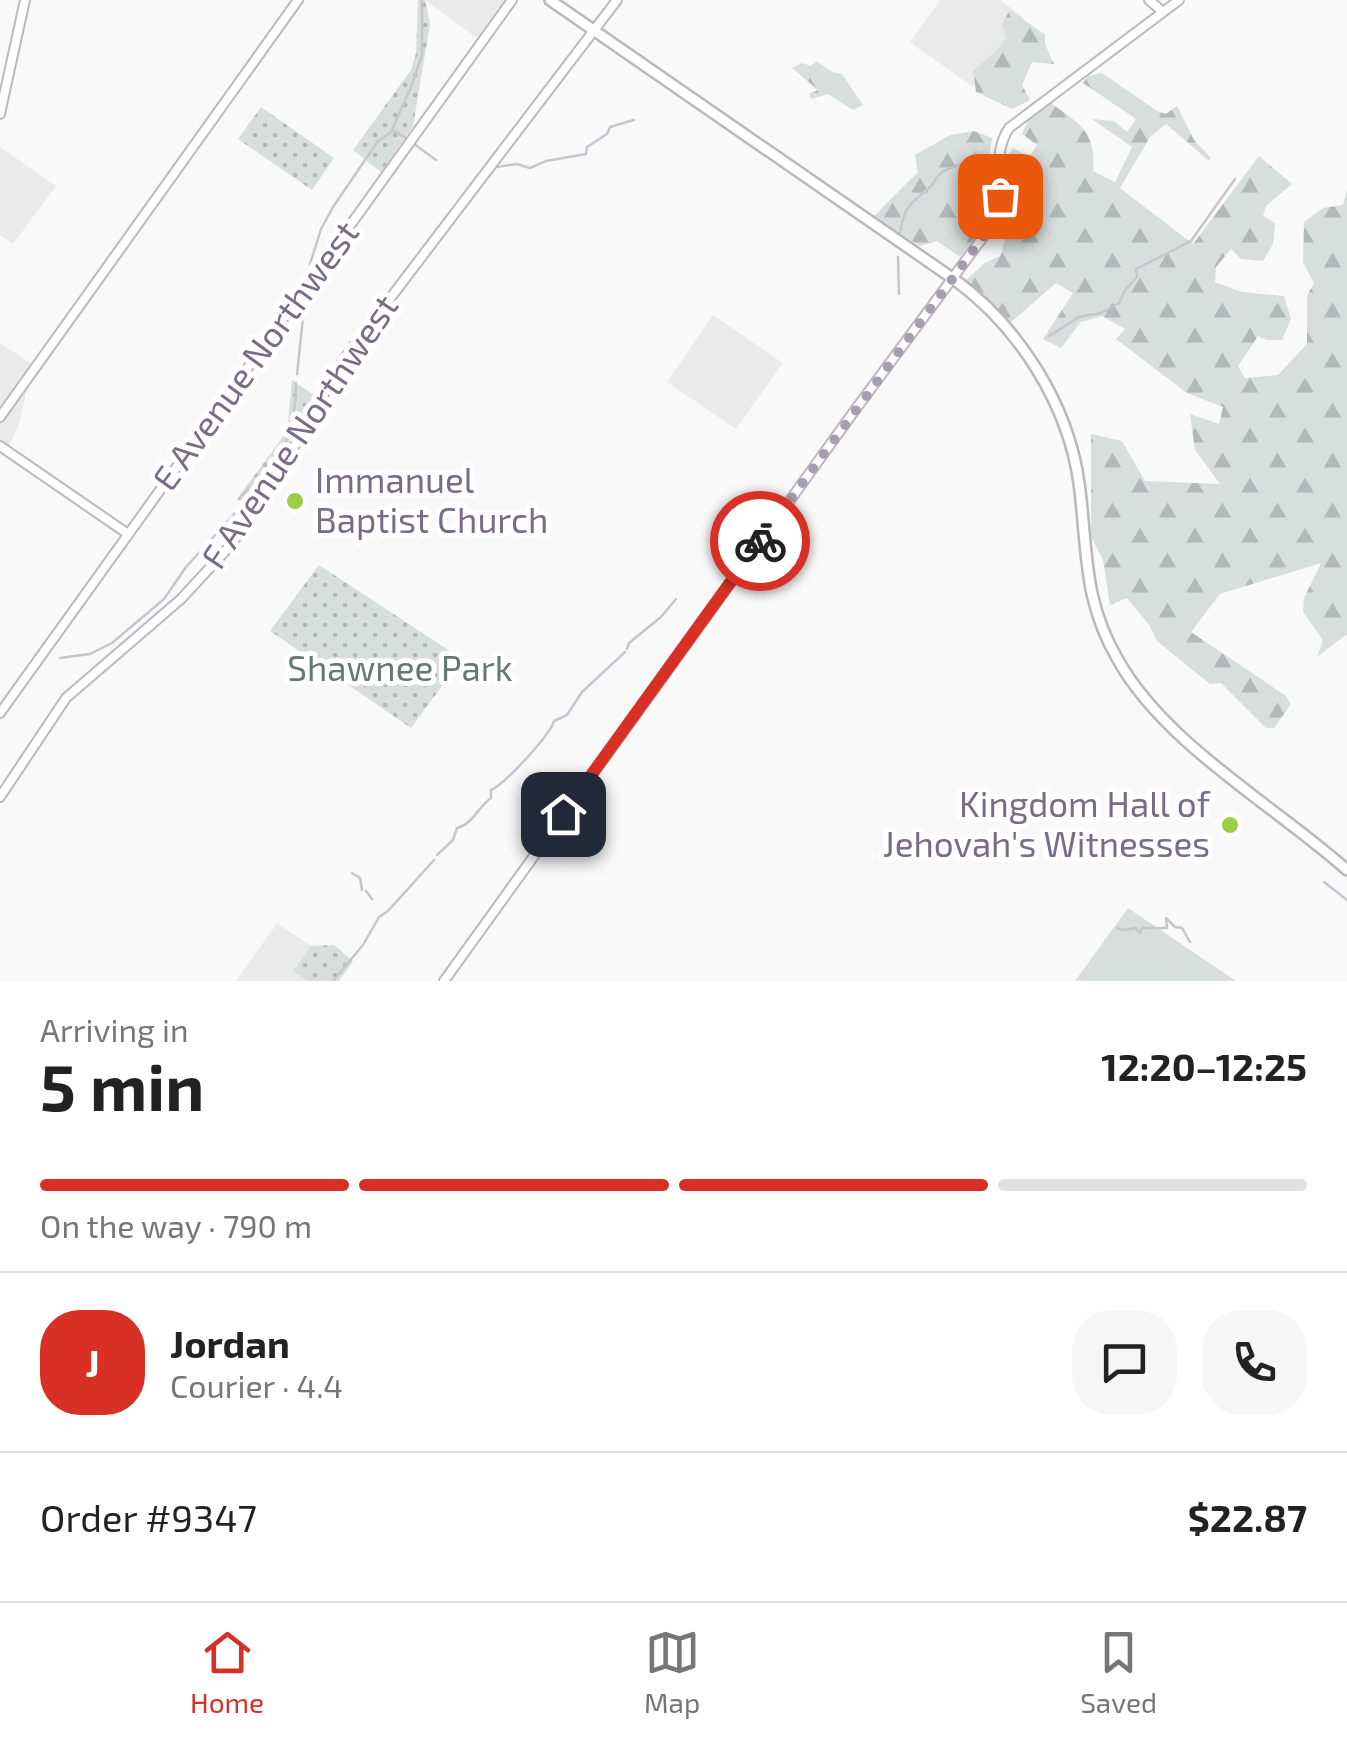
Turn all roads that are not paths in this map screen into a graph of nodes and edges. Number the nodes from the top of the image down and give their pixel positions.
1 (25, 0) edge
2 (298, 0) edge
3 (512, 0) edge
4 (550, 0) edge
5 (617, 0) edge
6 (1149, 0) edge
7 (1178, 0) edge
8 (1163, 12) junction
9 (594, 31) junction
10 (0, 114) edge
11 (949, 280) junction
12 (0, 417) edge
13 (0, 446) edge
14 (128, 534) junction
15 (0, 713) edge
16 (0, 797) edge
17 (1347, 874) edge
18 (444, 981) edge

1 - 10 street
2 - 12 street
3 - 14 street, E Avenue Northwest
4 - 9 main road
5 - 9 street, F Avenue Northwest
6 - 8 street
7 - 8 street
8 - 11 street
9 - 11 main road
9 - 16 street, F Avenue Northwest
11 - 17 main road
11 - 18 street
13 - 14 street
14 - 15 street, E Avenue Northwest

